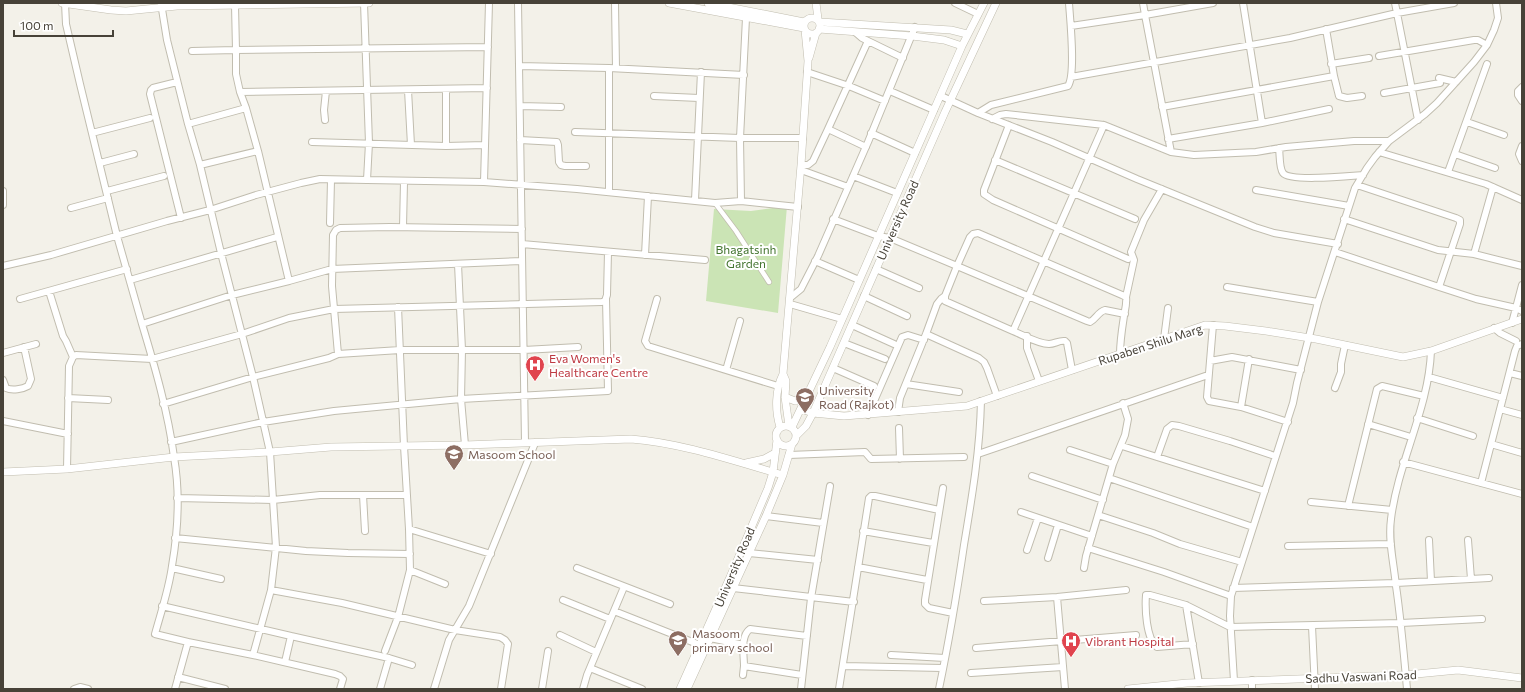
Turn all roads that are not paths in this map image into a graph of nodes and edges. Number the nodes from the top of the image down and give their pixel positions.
1 (64, 3) edge
2 (364, 3) edge
3 (369, 3) edge
4 (489, 3) edge
5 (518, 3) edge
6 (615, 3) edge
7 (669, 3) edge
8 (708, 3) edge
9 (814, 3) edge
10 (955, 3) edge
11 (984, 3) edge
12 (996, 3) edge
13 (1069, 3) edge
14 (1143, 3) edge
15 (1213, 3) edge
16 (1243, 3) edge
17 (1395, 3) edge
18 (1454, 3) edge
19 (1496, 3) edge
20 (305, 4) edge
21 (161, 5) edge
22 (235, 5) junction
23 (148, 6) edge
24 (729, 8) edge
25 (1397, 13) junction
26 (978, 14) junction
27 (1145, 15) junction
28 (746, 18) junction
29 (805, 24) junction
30 (818, 26) junction
31 (1071, 26) junction
32 (915, 27) junction
33 (1326, 29) junction
34 (855, 32) junction
35 (967, 34) junction
36 (912, 36) junction
37 (868, 41) junction
38 (1250, 45) junction
39 (1487, 45) junction
40 (962, 46) junction
41 (488, 47) junction
42 (365, 49) junction
43 (236, 50) junction
44 (192, 51) dead end
45 (1405, 53) junction
46 (1379, 56) dead end
47 (903, 58) junction
48 (1369, 58) dead end
49 (808, 61) junction
50 (1155, 62) junction
51 (1332, 64) junction
52 (1487, 64) dead end
53 (519, 66) junction
54 (612, 68) junction
55 (701, 72) junction
56 (807, 72) junction
57 (744, 75) junction
58 (1334, 76) junction
59 (1071, 77) junction
60 (177, 82) junction
61 (1456, 82) junction
62 (849, 86) junction
63 (1522, 87) edge
64 (487, 88) junction
65 (446, 89) junction
66 (1412, 89) junction
67 (366, 90) junction
68 (408, 90) junction
69 (1257, 90) junction
70 (326, 91) junction
71 (890, 91) junction
72 (240, 92) junction
73 (1384, 92) dead end
74 (654, 96) dead end
75 (941, 96) junction
76 (1362, 96) dead end
77 (699, 98) junction
78 (884, 101) junction
79 (950, 101) junction
80 (1522, 101) edge
81 (520, 106) junction
82 (1162, 106) junction
83 (561, 107) dead end
84 (246, 108) junction
85 (1329, 109) dead end
86 (934, 110) junction
87 (978, 113) junction
88 (150, 118) dead end
89 (992, 119) junction
90 (325, 120) dead end
91 (1418, 120) junction
92 (1467, 122) junction
93 (1262, 123) junction
94 (188, 124) junction
95 (1009, 125) junction
96 (1104, 125) junction
97 (828, 129) junction
98 (575, 132) dead end
99 (92, 133) junction
100 (871, 133) junction
101 (609, 134) junction
102 (1504, 135) dead end
103 (698, 137) junction
104 (740, 138) junction
105 (803, 138) junction
106 (1168, 139) junction
107 (520, 140) junction
108 (312, 142) dead end
109 (1389, 142) junction
110 (369, 143) junction
111 (411, 145) junction
112 (485, 145) junction
113 (446, 146) junction
114 (1522, 146) edge
115 (866, 147) junction
116 (1279, 148) junction
117 (258, 151) junction
118 (1171, 152) junction
119 (1379, 152) junction
120 (915, 153) junction
121 (134, 154) dead end
122 (1455, 154) junction
123 (1089, 159) junction
124 (996, 160) junction
125 (1522, 161) edge
126 (100, 163) junction
127 (200, 165) junction
128 (586, 166) dead end
129 (801, 168) junction
130 (1495, 168) dead end
131 (1448, 172) junction
132 (1363, 175) junction
133 (164, 176) dead end
134 (853, 176) junction
135 (331, 180) junction
136 (367, 180) junction
137 (404, 182) junction
138 (484, 182) junction
139 (521, 185) junction
140 (1357, 185) junction
141 (848, 187) junction
142 (1493, 187) junction
143 (1162, 189) junction
144 (1256, 190) dead end
145 (3, 191) edge
146 (107, 191) junction
147 (267, 192) junction
148 (608, 192) junction
149 (897, 193) junction
150 (1074, 193) junction
151 (648, 196) junction
152 (108, 198) junction
153 (695, 200) junction
154 (1522, 200) edge
155 (741, 201) junction
156 (715, 203) junction
157 (3, 205) edge
158 (798, 206) junction
159 (1349, 206) junction
160 (71, 208) dead end
161 (210, 210) junction
162 (181, 218) junction
163 (833, 219) junction
164 (1135, 219) dead end
165 (1344, 219) junction
166 (330, 223) dead end
167 (403, 227) junction
168 (1059, 228) junction
169 (522, 229) junction
170 (118, 236) junction
171 (878, 236) junction
172 (277, 237) junction
173 (890, 238) junction
174 (522, 244) junction
175 (1338, 244) junction
176 (608, 252) junction
177 (1335, 252) junction
178 (1451, 252) junction
179 (221, 253) junction
180 (1474, 254) junction
181 (645, 255) junction
182 (1128, 259) dead end
183 (705, 260) dead end
184 (522, 261) junction
185 (815, 261) junction
186 (1042, 262) junction
187 (458, 264) junction
188 (3, 266) edge
189 (957, 266) junction
190 (1522, 266) edge
191 (127, 269) junction
192 (332, 269) junction
193 (876, 269) junction
194 (130, 280) junction
195 (859, 280) junction
196 (289, 281) junction
197 (769, 282) dead end
198 (1522, 285) edge
199 (1227, 287) dead end
200 (1439, 287) junction
201 (919, 288) dead end
202 (49, 291) junction
203 (232, 295) junction
204 (864, 296) junction
205 (945, 296) junction
206 (1028, 296) junction
207 (1126, 297) junction
208 (606, 298) junction
209 (20, 299) dead end
210 (657, 299) dead end
211 (790, 301) junction
212 (1318, 302) junction
213 (523, 303) junction
214 (459, 305) junction
215 (398, 306) junction
216 (1168, 308) dead end
217 (1516, 308) junction
218 (334, 309) junction
219 (1522, 311) edge
220 (1125, 314) junction
221 (907, 316) dead end
222 (842, 319) junction
223 (1522, 319) edge
224 (740, 321) dead end
225 (1512, 323) junction
226 (142, 324) junction
227 (1213, 325) junction
228 (852, 326) junction
229 (1494, 328) junction
230 (1013, 330) junction
231 (242, 334) junction
232 (1026, 336) junction
233 (925, 337) junction
234 (1308, 338) junction
235 (1164, 340) junction
236 (1519, 342) edge
237 (844, 343) junction
238 (36, 344) dead end
239 (894, 344) dead end
240 (1345, 345) junction
241 (24, 347) junction
242 (578, 347) dead end
243 (400, 350) junction
244 (462, 350) junction
245 (524, 350) junction
246 (1431, 351) junction
247 (3, 353) edge
248 (338, 354) junction
249 (1120, 354) junction
250 (72, 357) junction
251 (152, 359) junction
252 (1249, 359) junction
253 (885, 360) dead end
254 (1210, 361) junction
255 (833, 368) junction
256 (726, 370) junction
257 (1072, 370) junction
258 (1301, 370) junction
259 (1510, 373) junction
260 (783, 374) junction
261 (1208, 375) junction
262 (1522, 376) edge
263 (253, 377) junction
264 (1429, 377) junction
265 (3, 380) edge
266 (1039, 381) junction
267 (906, 384) junction
268 (778, 386) junction
269 (874, 386) dead end
270 (1335, 388) dead end
271 (959, 392) dead end
272 (997, 396) junction
273 (1424, 396) junction
274 (524, 397) junction
275 (786, 397) junction
276 (68, 398) junction
277 (806, 398) junction
278 (1503, 398) junction
279 (461, 399) junction
280 (108, 400) dead end
281 (982, 401) junction
282 (1123, 403) junction
283 (163, 404) junction
284 (402, 405) junction
285 (1241, 407) junction
286 (1500, 409) junction
287 (801, 410) junction
288 (898, 412) junction
289 (813, 413) junction
290 (868, 415) junction
291 (1522, 415) edge
292 (1417, 418) junction
293 (3, 420) edge
294 (263, 422) junction
295 (1288, 422) junction
296 (1368, 424) junction
297 (790, 426) junction
298 (780, 427) junction
299 (899, 428) dead end
300 (68, 434) junction
301 (796, 436) junction
302 (1473, 436) dead end
303 (1411, 437) junction
304 (777, 440) junction
305 (171, 442) junction
306 (525, 442) junction
307 (535, 443) junction
308 (792, 444) junction
309 (1491, 444) junction
310 (465, 445) junction
311 (404, 446) junction
312 (1122, 446) junction
313 (1070, 450) dead end
314 (270, 452) junction
315 (775, 453) junction
316 (1522, 453) edge
317 (978, 454) junction
318 (789, 455) junction
319 (1275, 456) junction
320 (174, 457) junction
321 (964, 457) dead end
322 (1157, 457) junction
323 (900, 459) junction
324 (1403, 462) junction
325 (743, 464) junction
326 (1113, 464) junction
327 (68, 469) junction
328 (3, 472) edge
329 (773, 472) junction
330 (783, 475) junction
331 (1032, 476) dead end
332 (1109, 478) junction
333 (1482, 483) junction
334 (830, 486) dead end
335 (943, 488) dead end
336 (1264, 491) junction
337 (1522, 494) edge
338 (363, 495) junction
339 (407, 495) junction
340 (177, 498) junction
341 (273, 500) junction
342 (1103, 500) junction
343 (1311, 502) dead end
344 (1348, 506) junction
345 (939, 510) junction
346 (1392, 510) junction
347 (1021, 512) dead end
348 (1098, 515) junction
349 (766, 516) junction
350 (1038, 518) junction
351 (823, 523) junction
352 (1058, 525) junction
353 (1253, 527) junction
354 (409, 529) junction
355 (365, 531) dead end
356 (863, 531) junction
357 (1092, 536) junction
358 (175, 538) junction
359 (1429, 540) dead end
360 (1468, 540) dead end
361 (933, 543) junction
362 (1390, 544) junction
363 (1288, 546) dead end
364 (276, 548) junction
365 (1088, 548) junction
366 (1027, 550) dead end
367 (749, 553) junction
368 (410, 554) junction
369 (490, 554) junction
370 (1048, 558) dead end
371 (818, 560) junction
372 (1242, 562) junction
373 (858, 567) junction
374 (172, 568) junction
375 (577, 568) dead end
376 (1084, 568) dead end
377 (410, 570) junction
378 (221, 578) dead end
379 (1489, 578) dead end
380 (1471, 579) junction
381 (927, 580) junction
382 (1431, 581) junction
383 (1396, 583) junction
384 (446, 584) dead end
385 (624, 586) junction
386 (733, 588) junction
387 (1233, 588) junction
388 (270, 590) junction
389 (1126, 590) dead end
390 (1231, 596) junction
391 (1057, 597) junction
392 (811, 598) junction
393 (564, 600) dead end
394 (984, 601) dead end
395 (854, 602) junction
396 (670, 604) dead end
397 (1186, 605) junction
398 (162, 606) junction
399 (614, 611) junction
400 (953, 613) junction
401 (398, 617) junction
402 (610, 619) junction
403 (1482, 619) dead end
404 (1401, 623) junction
405 (1312, 626) junction
406 (261, 628) junction
407 (1230, 628) junction
408 (455, 630) junction
409 (560, 635) dead end
410 (1136, 635) dead end
411 (291, 636) junction
412 (807, 636) junction
413 (710, 638) junction
414 (1061, 641) junction
415 (188, 642) junction
416 (1193, 644) junction
417 (700, 645) junction
418 (744, 645) junction
419 (976, 648) dead end
420 (385, 651) dead end
421 (548, 651) dead end
422 (596, 652) junction
423 (253, 655) junction
424 (891, 655) dead end
425 (389, 658) junction
426 (945, 658) junction
427 (285, 662) junction
428 (412, 665) dead end
429 (744, 666) junction
430 (843, 666) junction
431 (1063, 667) junction
432 (590, 668) junction
433 (943, 668) junction
434 (971, 673) dead end
435 (743, 675) dead end
436 (802, 675) junction
437 (1406, 675) junction
438 (178, 677) junction
439 (1315, 678) junction
440 (1522, 678) edge
441 (1252, 680) junction
442 (1234, 681) junction
443 (1199, 683) junction
444 (625, 686) edge
445 (1187, 686) edge
446 (74, 689) edge
447 (88, 689) edge
448 (175, 689) edge
449 (225, 689) edge
450 (340, 689) edge
451 (380, 689) edge
452 (434, 689) edge
453 (501, 689) edge
454 (542, 689) edge
455 (583, 689) edge
456 (642, 689) edge
457 (680, 689) edge
458 (687, 689) edge
459 (801, 689) edge
460 (839, 689) edge
461 (939, 689) edge
462 (1065, 689) edge
463 (1128, 689) edge
464 (1252, 689) edge
465 (1315, 689) edge
466 (1407, 689) edge

1 - 23 street
1 - 99 street
2 - 3 street
2 - 20 street
2 - 42 street
4 - 41 street
5 - 53 street
6 - 54 street
7 - 24 street
8 - 24 street
9 - 29 street
9 - 30 street
10 - 26 street
11 - 26 street, University Road
12 - 79 street, University Road
13 - 31 street
14 - 27 street
15 - 27 street
16 - 38 street
17 - 25 street
18 - 25 street
19 - 39 street
20 - 22 street
21 - 22 street
21 - 23 street
21 - 60 street
22 - 43 street
24 - 28 street
24 - 29 street
25 - 33 street
25 - 45 street
26 - 35 street, University Road
27 - 31 street
27 - 50 street
28 - 29 street
28 - 57 street
29 - 30 street
29 - 30 street
29 - 49 street
30 - 32 street
30 - 34 street
30 - 49 street
31 - 59 street
32 - 35 street
32 - 36 street
33 - 38 street
33 - 51 street
34 - 36 street
34 - 37 street
35 - 40 street, University Road
36 - 40 street
36 - 47 street
37 - 47 street
37 - 62 street
38 - 50 street
38 - 69 street
39 - 45 street
39 - 61 street
40 - 75 street, University Road
41 - 42 street
41 - 64 street
42 - 43 street
42 - 67 street
43 - 44 street
43 - 72 street
45 - 46 street
45 - 66 street
47 - 71 street
48 - 51 street
49 - 56 street
50 - 59 street
50 - 82 street
51 - 58 street
52 - 92 street
53 - 54 street
53 - 81 street
54 - 55 street
54 - 101 street
55 - 57 street
55 - 77 street
56 - 62 street
56 - 105 street
57 - 104 street
58 - 69 street
58 - 76 street
59 - 87 street
60 - 94 street
60 - 162 street
61 - 66 street
61 - 91 street
62 - 78 street
62 - 97 street
63 - 80 street
64 - 65 street
64 - 112 street
65 - 68 street
65 - 113 street
66 - 73 street
66 - 91 street
67 - 68 street
67 - 70 street
67 - 110 street
68 - 111 street
69 - 82 street
69 - 93 street
70 - 72 street
70 - 90 street
71 - 78 street
71 - 86 street
72 - 84 street
74 - 77 street
75 - 79 street
75 - 86 street, University Road
77 - 103 street
78 - 100 street
79 - 87 street
79 - 173 street, University Road
81 - 83 street
81 - 107 street
82 - 106 street
84 - 94 street
84 - 117 street
85 - 93 street
86 - 120 street, University Road
87 - 89 street
88 - 99 street
89 - 95 street
89 - 96 street
91 - 109 street
92 - 102 street
92 - 122 street
93 - 106 street
94 - 127 street
95 - 123 street
95 - 124 street
96 - 118 street
96 - 123 street
97 - 115 street
97 - 129 street
98 - 101 street
99 - 126 street
100 - 115 street
100 - 120 street
101 - 103 street
101 - 148 street
103 - 104 street
103 - 153 street
104 - 105 street
104 - 155 street
105 - 129 street
106 - 118 street
107 - 128 street
107 - 139 street
108 - 110 street
109 - 116 street
109 - 119 street
110 - 111 street
110 - 136 street
111 - 113 street
112 - 113 street
112 - 138 street
114 - 125 street
115 - 134 street
116 - 118 street
116 - 132 street
117 - 127 street
117 - 147 street
119 - 131 street
119 - 132 street
120 - 149 street, University Road
121 - 126 street
122 - 130 street
122 - 131 street
123 - 143 street
123 - 150 street
124 - 150 street
124 - 168 street
126 - 146 street
127 - 161 street
129 - 141 street
129 - 158 street
131 - 142 street
132 - 140 street
133 - 146 street
134 - 141 street
134 - 149 street
135 - 136 street
135 - 147 street
135 - 166 street
136 - 137 street
137 - 138 street
137 - 167 street
138 - 139 street
139 - 148 street
139 - 169 street
140 - 159 street
140 - 178 street
141 - 163 street
142 - 154 street
142 - 180 street
143 - 175 street
143 - 207 street
144 - 159 street
145 - 157 street
146 - 152 street
147 - 161 street
147 - 172 street
148 - 151 street
149 - 171 street, University Road
150 - 164 street
150 - 168 street
151 - 153 street
151 - 181 street
152 - 160 street
152 - 170 street
153 - 156 street
155 - 156 street
155 - 158 street
156 - 197 street
158 - 211 street
159 - 165 street
161 - 162 street
161 - 179 street
162 - 170 street
163 - 171 street
163 - 185 street
165 - 175 street
165 - 178 street
167 - 169 street
167 - 192 street
168 - 182 street
168 - 186 street
169 - 174 street
170 - 188 street
170 - 191 street
171 - 173 street
171 - 195 street, University Road
172 - 179 street
172 - 196 street
173 - 189 street
173 - 193 street, University Road
174 - 176 street
174 - 184 street
175 - 177 street
176 - 181 street
176 - 208 street
177 - 200 street
177 - 212 street
178 - 180 street
178 - 200 street
179 - 194 street
179 - 203 street
180 - 190 street
181 - 183 street
184 - 187 street
184 - 213 street
185 - 195 street
185 - 211 street
186 - 189 street
186 - 206 street
186 - 207 street
187 - 192 street
187 - 214 street
189 - 205 street
189 - 206 street
191 - 194 street
191 - 202 street
192 - 196 street
192 - 218 street
193 - 201 street
193 - 204 street, University Road
194 - 226 street
195 - 222 street, University Road
196 - 203 street
198 - 217 street
199 - 212 street
200 - 217 street
202 - 209 street
202 - 250 street
203 - 226 street
203 - 231 street
204 - 221 street
204 - 228 street, University Road
205 - 230 street
205 - 233 street
206 - 220 street
206 - 230 street
207 - 220 street
208 - 213 street
208 - 274 street
210 - 256 street
211 - 222 street
211 - 260 street
212 - 234 street
213 - 214 street
213 - 245 street
214 - 215 street
214 - 244 street
215 - 218 street
215 - 243 street
216 - 235 street
217 - 219 street
217 - 225 street
218 - 231 street
218 - 248 street
220 - 249 street
222 - 277 street, University Road
223 - 225 street, Rupaben Shilu Marg
224 - 256 street
225 - 229 street, Rupaben Shilu Marg
226 - 251 street
227 - 234 street, Rupaben Shilu Marg
227 - 235 street, Rupaben Shilu Marg
227 - 254 street
228 - 237 street, University Road
228 - 239 street
229 - 236 street
229 - 246 street, Rupaben Shilu Marg
230 - 232 street
231 - 251 street
231 - 263 street
232 - 257 street
232 - 266 street
233 - 267 street
233 - 272 street
233 - 290 street
234 - 240 street, Rupaben Shilu Marg
234 - 258 street
235 - 249 street, Rupaben Shilu Marg
236 - 259 street
237 - 253 street
237 - 255 street, University Road
238 - 241 street
240 - 246 street, Rupaben Shilu Marg
240 - 270 street
241 - 247 street
241 - 265 street
242 - 245 street
243 - 244 street
243 - 248 street
243 - 284 street
244 - 245 street
244 - 279 street
245 - 274 street
246 - 264 street
248 - 263 street
249 - 257 street, Rupaben Shilu Marg
250 - 251 street
250 - 276 street
251 - 283 street
252 - 254 street
252 - 258 street
252 - 285 street
254 - 261 street
255 - 269 street
255 - 289 street, University Road
256 - 268 street
257 - 266 street, Rupaben Shilu Marg
258 - 295 street
259 - 262 street
259 - 278 street
260 - 268 street
260 - 275 street
261 - 282 street
261 - 285 street
263 - 283 street
263 - 294 street
264 - 273 street
264 - 278 street
266 - 272 street, Rupaben Shilu Marg
267 - 271 street
267 - 288 street
268 - 298 street
272 - 281 street, Rupaben Shilu Marg
273 - 292 street
273 - 296 street
274 - 279 street
274 - 306 street
275 - 277 street
275 - 297 street
276 - 280 street
276 - 300 street
277 - 287 street, University Road
278 - 286 street
279 - 284 street
279 - 310 street
281 - 288 street, Rupaben Shilu Marg
281 - 317 street
282 - 312 street
282 - 317 street
283 - 305 street
284 - 294 street
284 - 311 street
285 - 295 street
286 - 291 street
286 - 309 street
287 - 289 street, Rupaben Shilu Marg
287 - 297 street, University Road
288 - 290 street, Rupaben Shilu Marg
289 - 290 street, Rupaben Shilu Marg
289 - 301 street, University Road
292 - 302 street
292 - 303 street
293 - 300 street
294 - 305 street
294 - 314 street
295 - 319 street
296 - 303 street
296 - 344 street
297 - 298 street
297 - 301 street
298 - 304 street
299 - 323 street
300 - 327 street
301 - 308 street
303 - 324 street
304 - 308 street
304 - 315 street, University Road
305 - 320 street
306 - 307 street
306 - 310 street
307 - 325 street
307 - 369 street
308 - 318 street, University Road
309 - 316 street
309 - 333 street
310 - 311 street
311 - 314 street
311 - 339 street
312 - 322 street
312 - 326 street
313 - 326 street
314 - 320 street
314 - 341 street
315 - 325 street
315 - 329 street, University Road
317 - 400 street
318 - 323 street
318 - 330 street, University Road
319 - 322 street
319 - 336 street
320 - 327 street
320 - 340 street
321 - 323 street
322 - 336 street
324 - 333 street
324 - 346 street
325 - 329 street
326 - 332 street
327 - 328 street
329 - 330 street
329 - 417 street, University Road
330 - 349 street, University Road
331 - 342 street
332 - 342 street
332 - 353 street
333 - 337 street
334 - 351 street
335 - 345 street
336 - 353 street
338 - 339 street
338 - 341 street
338 - 355 street
339 - 354 street
340 - 341 street
340 - 358 street
341 - 364 street
342 - 348 street
343 - 344 street
344 - 346 street
345 - 356 street
345 - 361 street
346 - 362 street
347 - 350 street
348 - 357 street
348 - 372 street
349 - 351 street
349 - 367 street, University Road
350 - 352 street
350 - 366 street
351 - 371 street
352 - 357 street
352 - 370 street
353 - 372 street
354 - 368 street
354 - 369 street
356 - 361 street
356 - 373 street
357 - 365 street
358 - 364 street
358 - 374 street
359 - 382 street
360 - 380 street
361 - 381 street
362 - 363 street
362 - 383 street
364 - 368 street
364 - 388 street
365 - 376 street
365 - 390 street
367 - 371 street
367 - 386 street, University Road
368 - 377 street
369 - 408 street
371 - 392 street
372 - 387 street
373 - 381 street
373 - 395 street
374 - 378 street
374 - 398 street
375 - 385 street
377 - 384 street
377 - 401 street
379 - 380 street
380 - 382 street
381 - 400 street
382 - 383 street
383 - 387 street
383 - 404 street
385 - 396 street
385 - 399 street
386 - 392 street
386 - 413 street, University Road
387 - 390 street
388 - 401 street
388 - 406 street
389 - 391 street
390 - 407 street
391 - 394 street
391 - 414 street
392 - 395 street
392 - 412 street
393 - 402 street
395 - 430 street
397 - 407 street
397 - 416 street
397 - 416 street
398 - 406 street
398 - 415 street
399 - 402 street
399 - 417 street
400 - 426 street
401 - 408 street
401 - 420 street
402 - 422 street
403 - 404 street
404 - 405 street
404 - 437 street
405 - 407 street
405 - 439 street
406 - 411 street
406 - 423 street
407 - 442 street
408 - 452 street
408 - 453 street
409 - 422 street
410 - 414 street
411 - 425 street
411 - 427 street
412 - 418 street
412 - 436 street
413 - 418 street
413 - 458 street, University Road
414 - 419 street
414 - 431 street
415 - 423 street
415 - 438 street
416 - 443 street
417 - 457 street, University Road
418 - 429 street
421 - 454 street
422 - 432 street
423 - 427 street
424 - 426 street
425 - 428 street
425 - 451 street
426 - 433 street
427 - 450 street
429 - 435 street
429 - 436 street
430 - 433 street
430 - 460 street
431 - 434 street
431 - 462 street
432 - 444 street
432 - 455 street
433 - 461 street
436 - 459 street
437 - 439 street, Sadhu Vaswani Road
437 - 440 street, Sadhu Vaswani Road
437 - 466 street
438 - 448 street
438 - 449 street
439 - 441 street, Sadhu Vaswani Road
439 - 465 street
441 - 442 street, Sadhu Vaswani Road
441 - 464 street
442 - 443 street, Sadhu Vaswani Road
443 - 445 street, Sadhu Vaswani Road
444 - 456 street
445 - 463 street, Sadhu Vaswani Road
446 - 447 street

